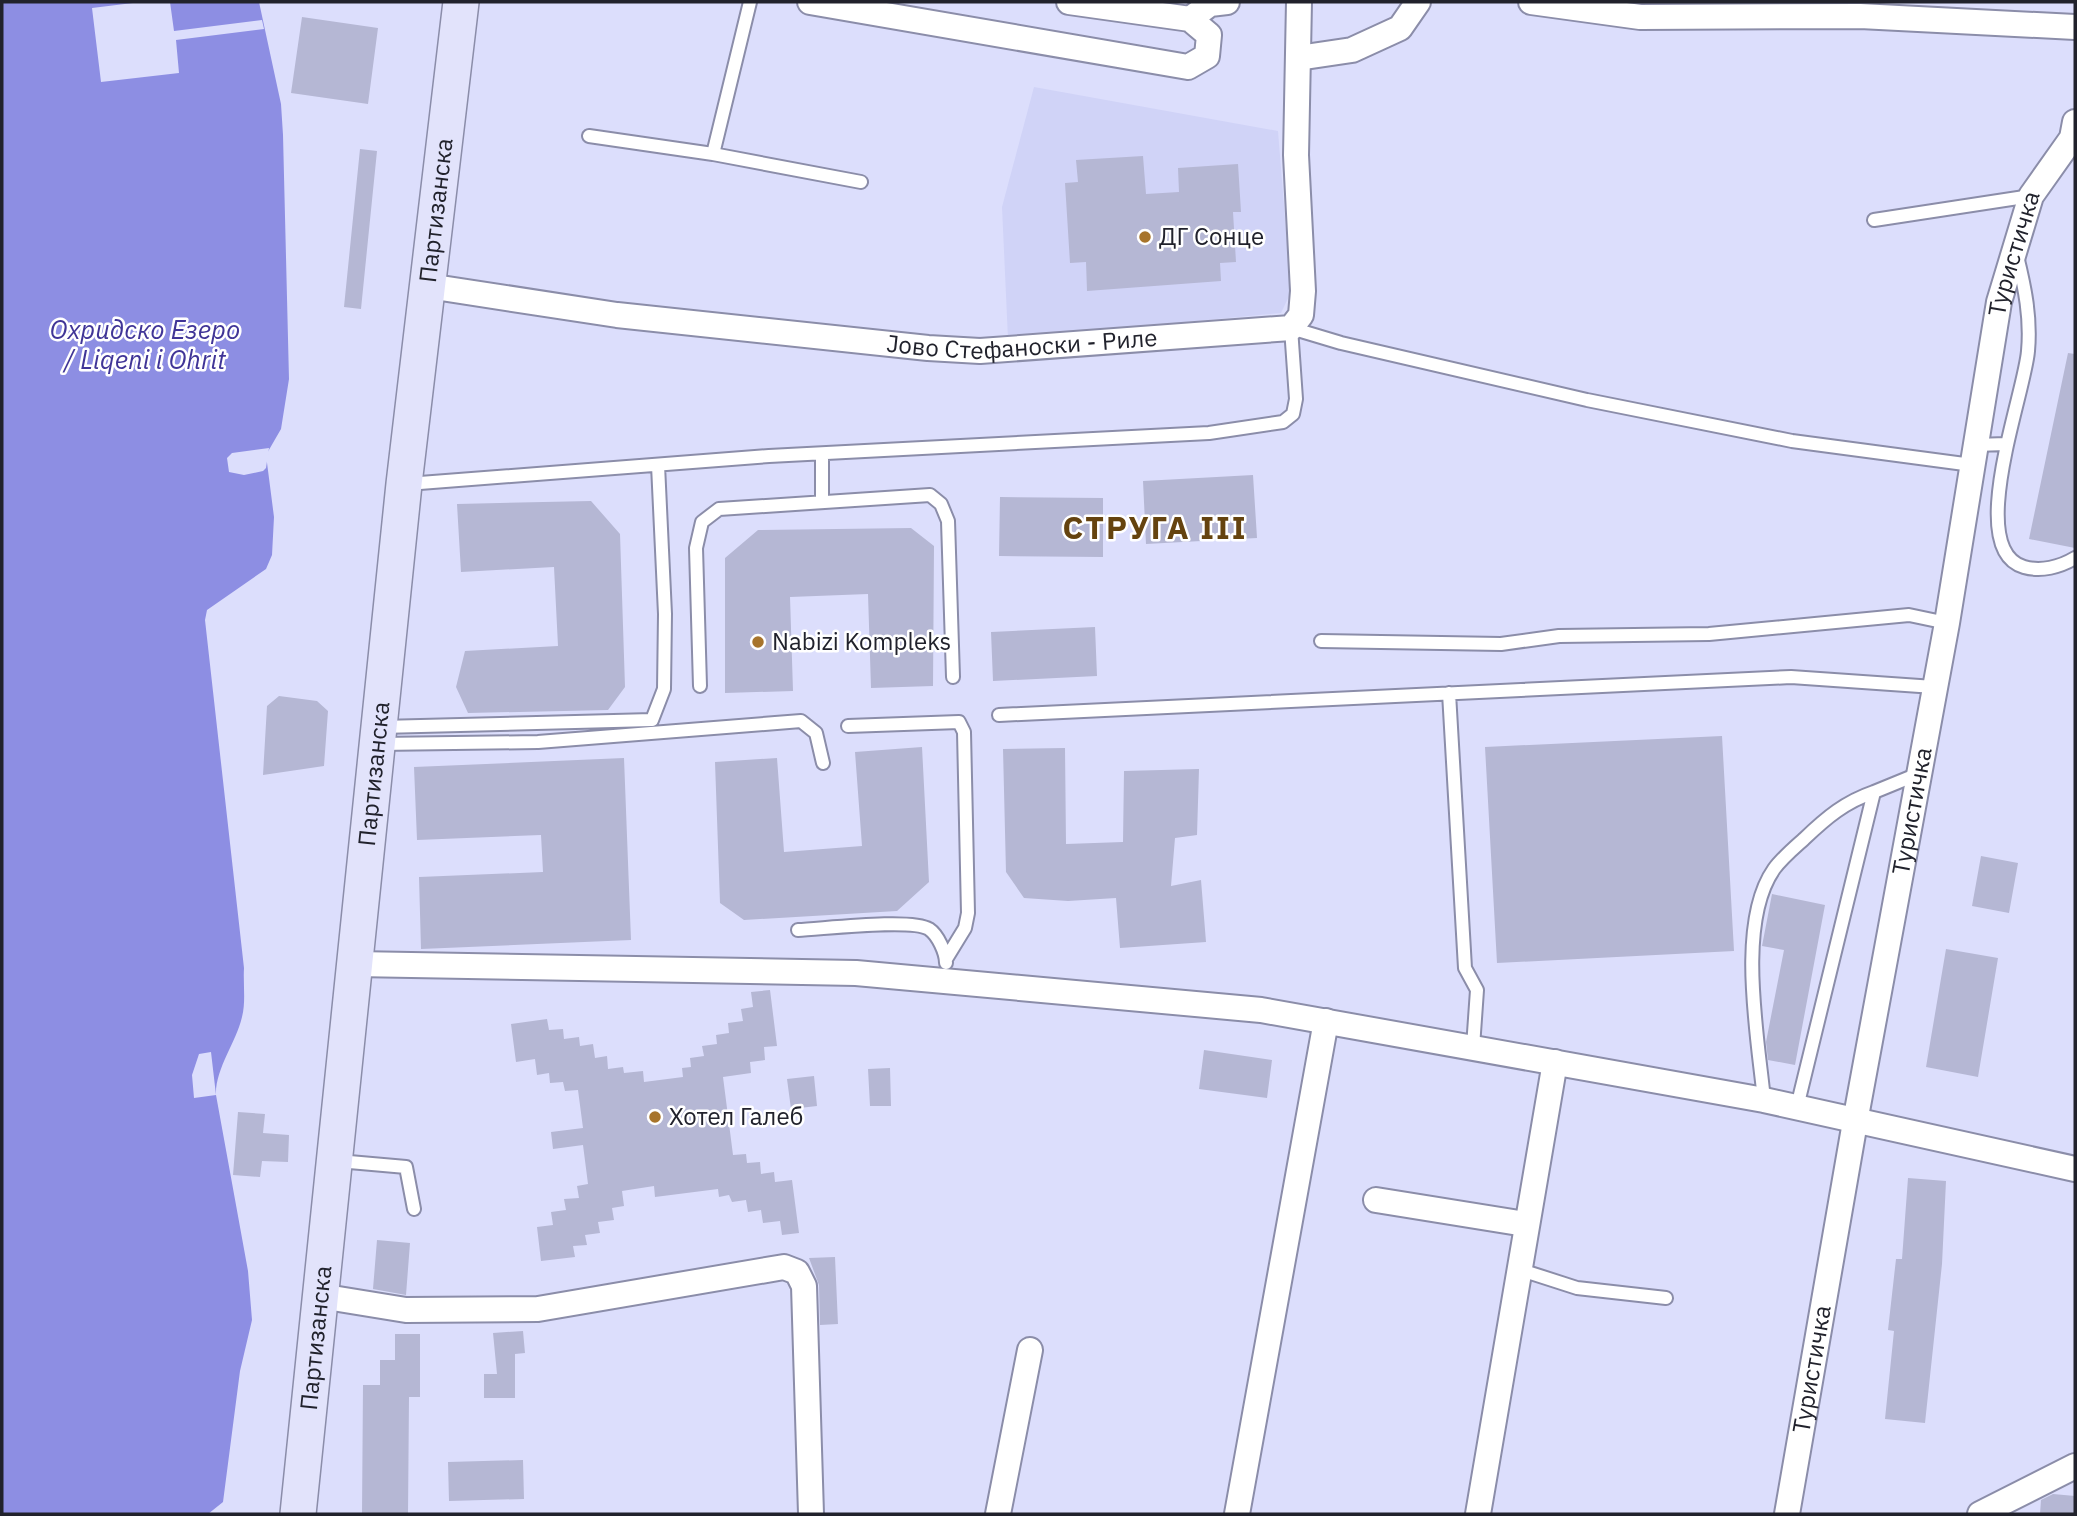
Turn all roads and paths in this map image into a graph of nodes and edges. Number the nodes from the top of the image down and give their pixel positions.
1 (473, 2) edge
2 (750, 2) edge
3 (810, 2) edge
4 (1069, 2) edge
5 (1227, 2) edge
6 (1299, 2) edge
7 (1418, 2) edge
8 (1531, 2) edge
9 (459, 18) edge
10 (1190, 19) junction
11 (2075, 27) edge
12 (1298, 58) junction
13 (2074, 135) edge
14 (589, 136) dead end
15 (713, 154) junction
16 (861, 182) dead end
17 (2031, 196) junction
18 (1874, 220) dead end
19 (2015, 249) junction
20 (428, 286) junction
21 (1291, 328) junction
22 (2006, 444) junction
23 (822, 454) junction
24 (1974, 455) junction
25 (658, 465) junction
26 (404, 484) junction
27 (822, 500) junction
28 (2075, 558) edge
29 (1947, 623) junction
30 (1321, 641) dead end
31 (953, 677) dead end
32 (700, 686) dead end
33 (1934, 687) junction
34 (1449, 693) junction
35 (999, 715) dead end
36 (848, 726) dead end
37 (379, 735) junction
38 (823, 763) dead end
39 (1918, 774) junction
40 (1874, 792) junction
41 (798, 930) dead end
42 (355, 964) junction
43 (944, 969) junction
44 (1326, 1021) junction
45 (1473, 1047) junction
46 (1555, 1062) junction
47 (1765, 1100) junction
48 (1797, 1107) junction
49 (1855, 1122) junction
50 (334, 1160) junction
51 (2075, 1169) edge
52 (1376, 1200) dead end
53 (414, 1209) dead end
54 (1525, 1224) junction
55 (1518, 1269) junction
56 (320, 1296) junction
57 (1666, 1298) dead end
58 (1030, 1350) dead end
59 (2075, 1466) edge
60 (298, 1514) edge
61 (811, 1514) edge
62 (998, 1514) edge
63 (1237, 1514) edge
64 (1478, 1514) edge
65 (1787, 1514) edge
66 (1980, 1514) edge

1 - 9 main road, Партизанска
2 - 15 lane
3 - 10 street
4 - 10 street
5 - 10 street
6 - 12 street
7 - 12 street
8 - 11 street
9 - 20 main road, Партизанска
12 - 21 street
13 - 17 street, Туристичка
14 - 15 lane
15 - 16 lane
17 - 18 lane
17 - 19 street, Туристичка
19 - 22 lane
19 - 24 street, Туристичка
20 - 21 street, Јово Стефаноски - Риле
20 - 26 main road, Партизанска
21 - 23 lane
21 - 24 lane
22 - 24 lane
22 - 28 lane
23 - 25 lane
23 - 27 lane
24 - 29 street, Туристичка
25 - 26 lane
25 - 37 lane
26 - 37 main road, Партизанска
27 - 31 lane
27 - 32 lane
29 - 30 lane
29 - 33 street, Туристичка
33 - 34 lane
33 - 39 street, Туристичка
34 - 35 lane
34 - 45 lane
36 - 43 lane
37 - 38 lane
37 - 42 main road, Партизанска
39 - 40 lane
39 - 49 street, Туристичка
40 - 47 lane
40 - 48 lane
41 - 43 lane
42 - 43 street
42 - 50 main road, Партизанска
43 - 44 street
44 - 45 street
44 - 63 street
45 - 46 street
46 - 47 street
46 - 54 street
47 - 48 street
48 - 49 street
49 - 51 street
49 - 65 street, Туристичка
50 - 53 lane
50 - 56 main road, Партизанска
52 - 54 street
54 - 55 street
55 - 57 lane
55 - 64 street
56 - 60 main road, Партизанска
56 - 61 street
58 - 62 street
59 - 66 street

